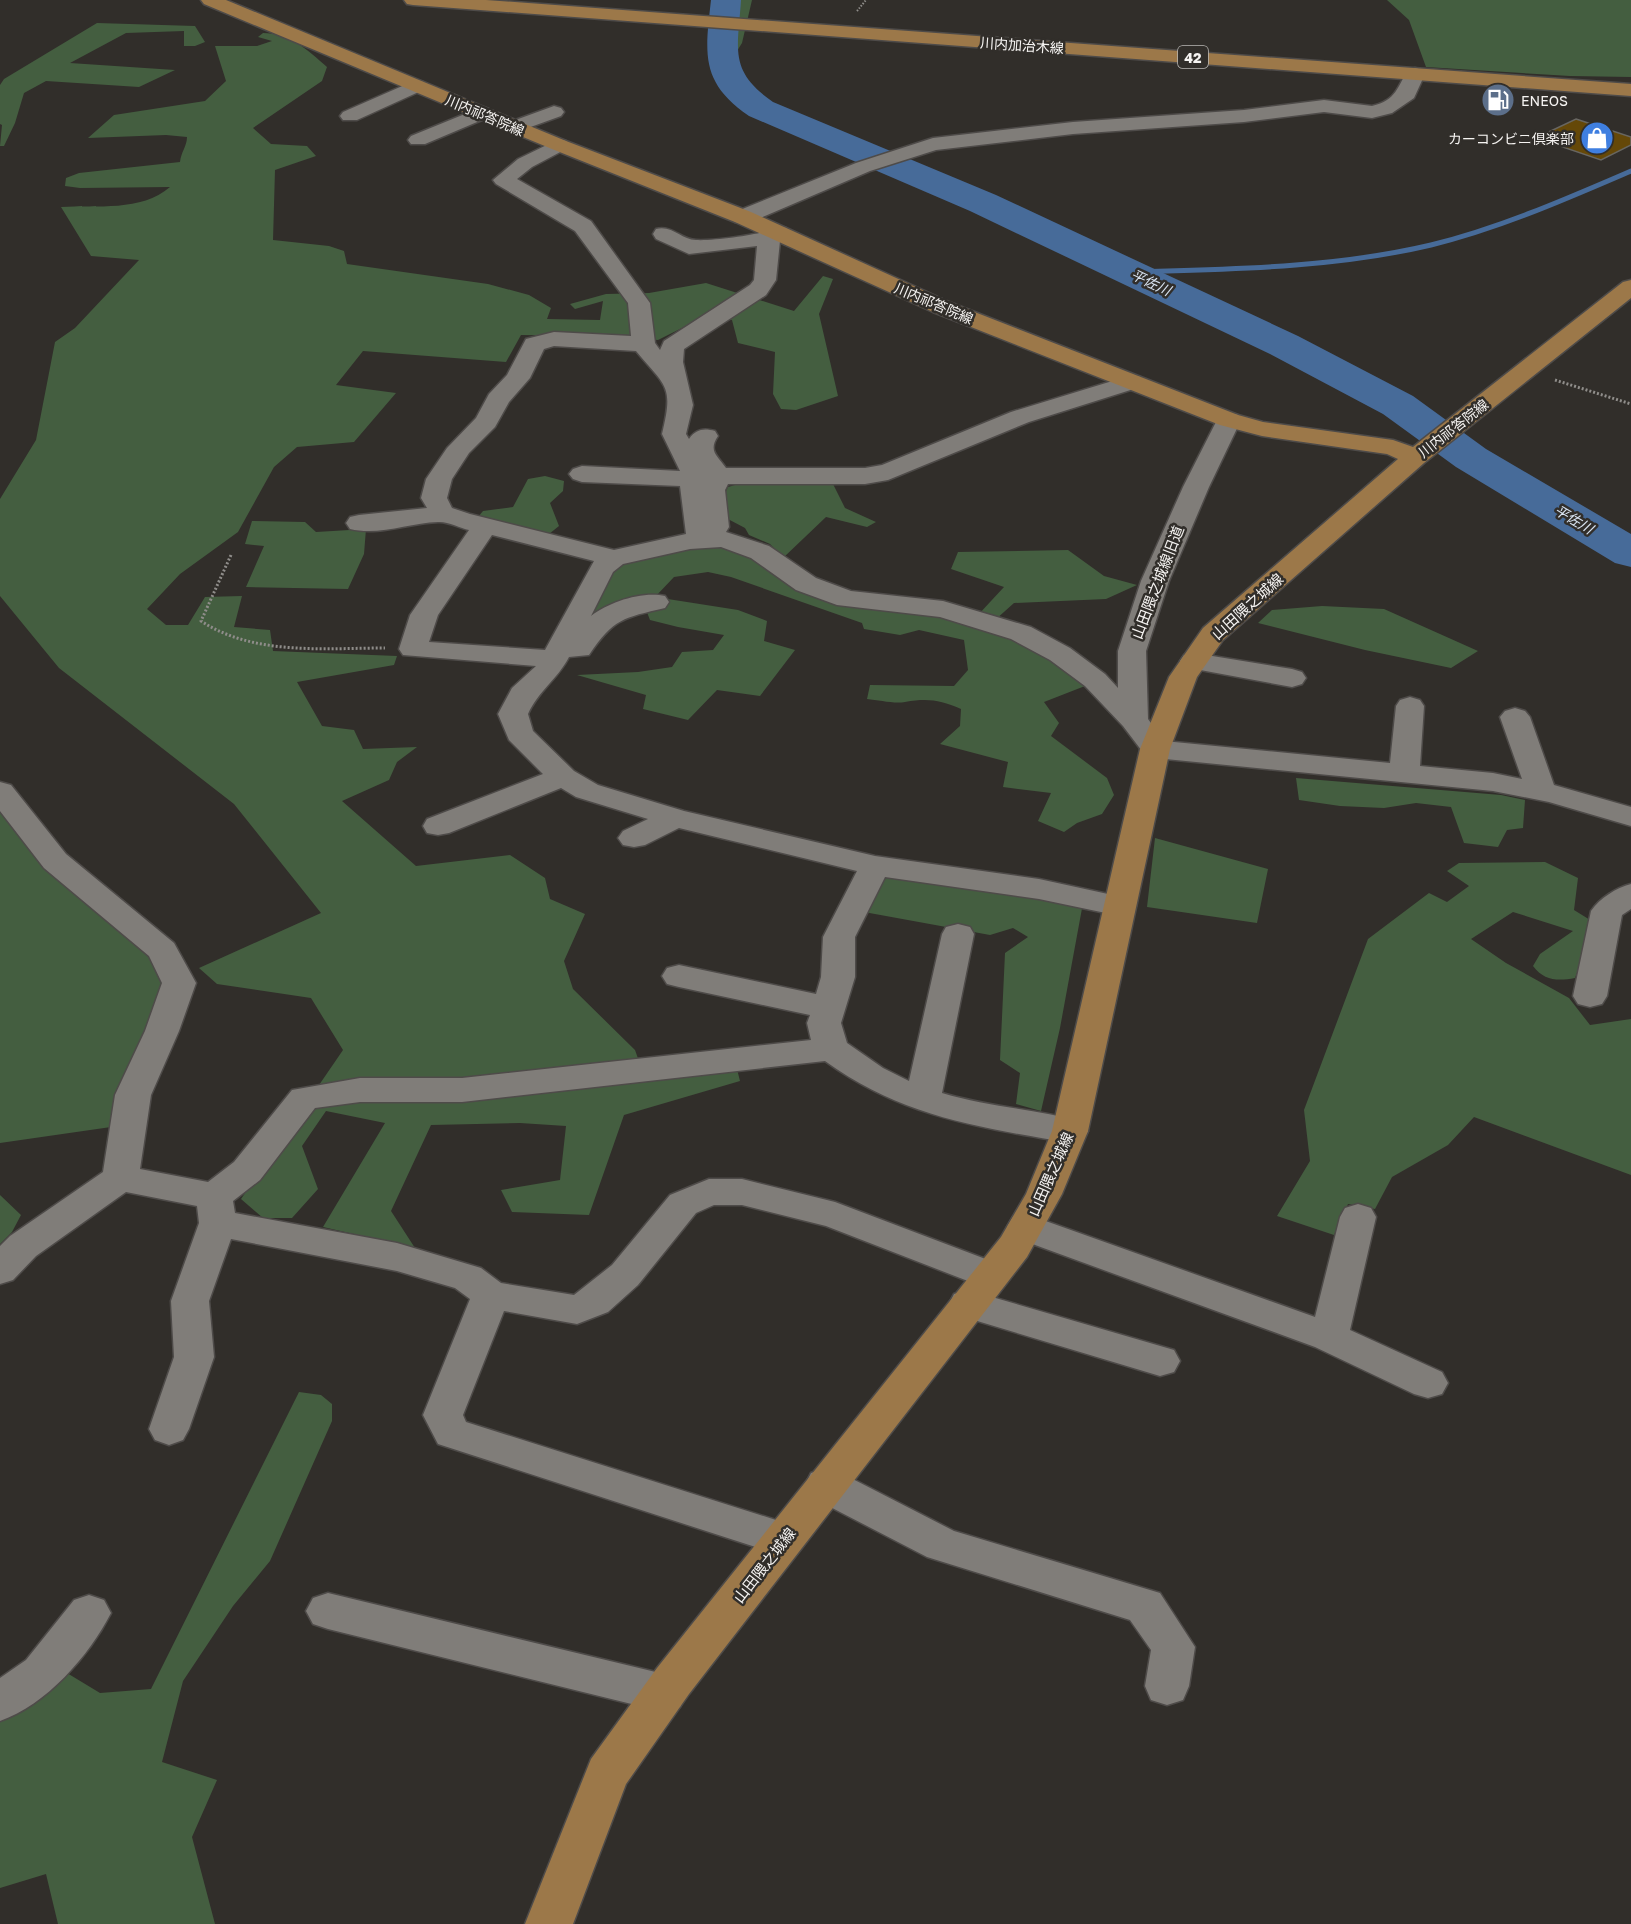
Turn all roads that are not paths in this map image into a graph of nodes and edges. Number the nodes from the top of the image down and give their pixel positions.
1 (210, 0) edge
2 (413, 0) edge
3 (1415, 74) junction
4 (416, 86) junction
5 (1631, 90) edge
6 (554, 112) dead end
7 (482, 113) junction
8 (350, 116) dead end
9 (514, 127) junction
10 (418, 140) dead end
11 (559, 145) junction
12 (743, 217) junction
13 (664, 234) dead end
14 (773, 236) junction
15 (1631, 287) edge
16 (643, 344) junction
17 (1132, 382) junction
18 (678, 387) junction
19 (1229, 420) junction
20 (706, 436) dead end
21 (1422, 453) junction
22 (582, 474) dead end
23 (719, 476) junction
24 (693, 479) junction
25 (442, 513) junction
26 (359, 523) dead end
27 (485, 526) junction
28 (711, 539) junction
29 (614, 558) junction
30 (575, 579) dead end
31 (655, 602) dead end
32 (574, 620) junction
33 (557, 654) junction
34 (1194, 661) junction
35 (1292, 678) dead end
36 (1410, 706) dead end
37 (1515, 717) dead end
38 (1133, 720) junction
39 (1155, 749) junction
40 (1404, 773) junction
41 (563, 777) junction
42 (0, 790) edge
43 (1541, 791) junction
44 (1631, 817) edge
45 (675, 818) junction
46 (438, 826) dead end
47 (634, 838) dead end
48 (875, 866) junction
49 (1631, 894) edge
50 (1120, 906) junction
51 (958, 934) dead end
52 (679, 976) dead end
53 (1590, 996) dead end
54 (828, 1010) junction
55 (831, 1049) junction
56 (923, 1098) junction
57 (1070, 1131) junction
58 (120, 1178) junction
59 (216, 1210) junction
60 (1358, 1217) dead end
61 (1026, 1227) junction
62 (0, 1270) edge
63 (980, 1290) junction
64 (491, 1295) junction
65 (1329, 1337) junction
66 (1160, 1361) dead end
67 (1428, 1383) dead end
68 (169, 1429) dead end
69 (826, 1485) junction
70 (783, 1539) junction
71 (328, 1611) dead end
72 (88, 1613) dead end
73 (1167, 1686) dead end
74 (664, 1693) junction
75 (0, 1702) edge
76 (549, 1924) edge

1 - 4 main road, 川内祁答院線
2 - 3 main road, 川内加治木線 / 42
3 - 5 main road, 川内加治木線 / 42
3 - 12 street
4 - 7 main road, 川内祁答院線
4 - 8 street
6 - 9 street
7 - 9 main road, 川内祁答院線
7 - 10 street
9 - 11 main road, 川内祁答院線
11 - 12 main road, 川内祁答院線
11 - 16 street
12 - 14 main road, 川内祁答院線
13 - 14 street
14 - 17 main road, 川内祁答院線
14 - 18 street
15 - 21 main road, 川内祁答院線
16 - 18 street
16 - 25 street
17 - 19 main road, 川内祁答院線
17 - 23 street
18 - 24 street
19 - 21 main road, 川内祁答院線
19 - 38 street, 山田隈之城線旧道
20 - 23 street
21 - 34 main road, 山田隈之城線
22 - 24 street
23 - 28 street
24 - 28 street
25 - 26 street
25 - 27 street
27 - 29 street
27 - 33 street
28 - 29 street
28 - 38 street
29 - 32 street
30 - 32 street
31 - 33 street
32 - 33 street
33 - 41 street
34 - 35 street
34 - 39 main road, 山田隈之城線
36 - 40 street
37 - 43 street
38 - 39 street
39 - 40 street
39 - 50 main road, 山田隈之城線
40 - 43 street
41 - 45 street
41 - 46 street
42 - 58 street
43 - 44 street
45 - 47 street
45 - 48 street
48 - 50 street
48 - 54 street
49 - 53 street
50 - 57 main road, 山田隈之城線
51 - 56 street
52 - 54 street
54 - 55 street
55 - 56 street
55 - 59 street
56 - 57 street
57 - 61 main road, 山田隈之城線
58 - 59 street
58 - 62 street
59 - 64 street
59 - 68 street
60 - 65 street
61 - 63 main road, 山田隈之城線
61 - 65 street
63 - 64 street
63 - 66 street
63 - 69 main road, 山田隈之城線
64 - 70 street
65 - 67 street
69 - 70 main road, 山田隈之城線
69 - 73 street
70 - 74 main road, 山田隈之城線
71 - 74 street
72 - 75 street
74 - 76 main road, 山田隈之城線

